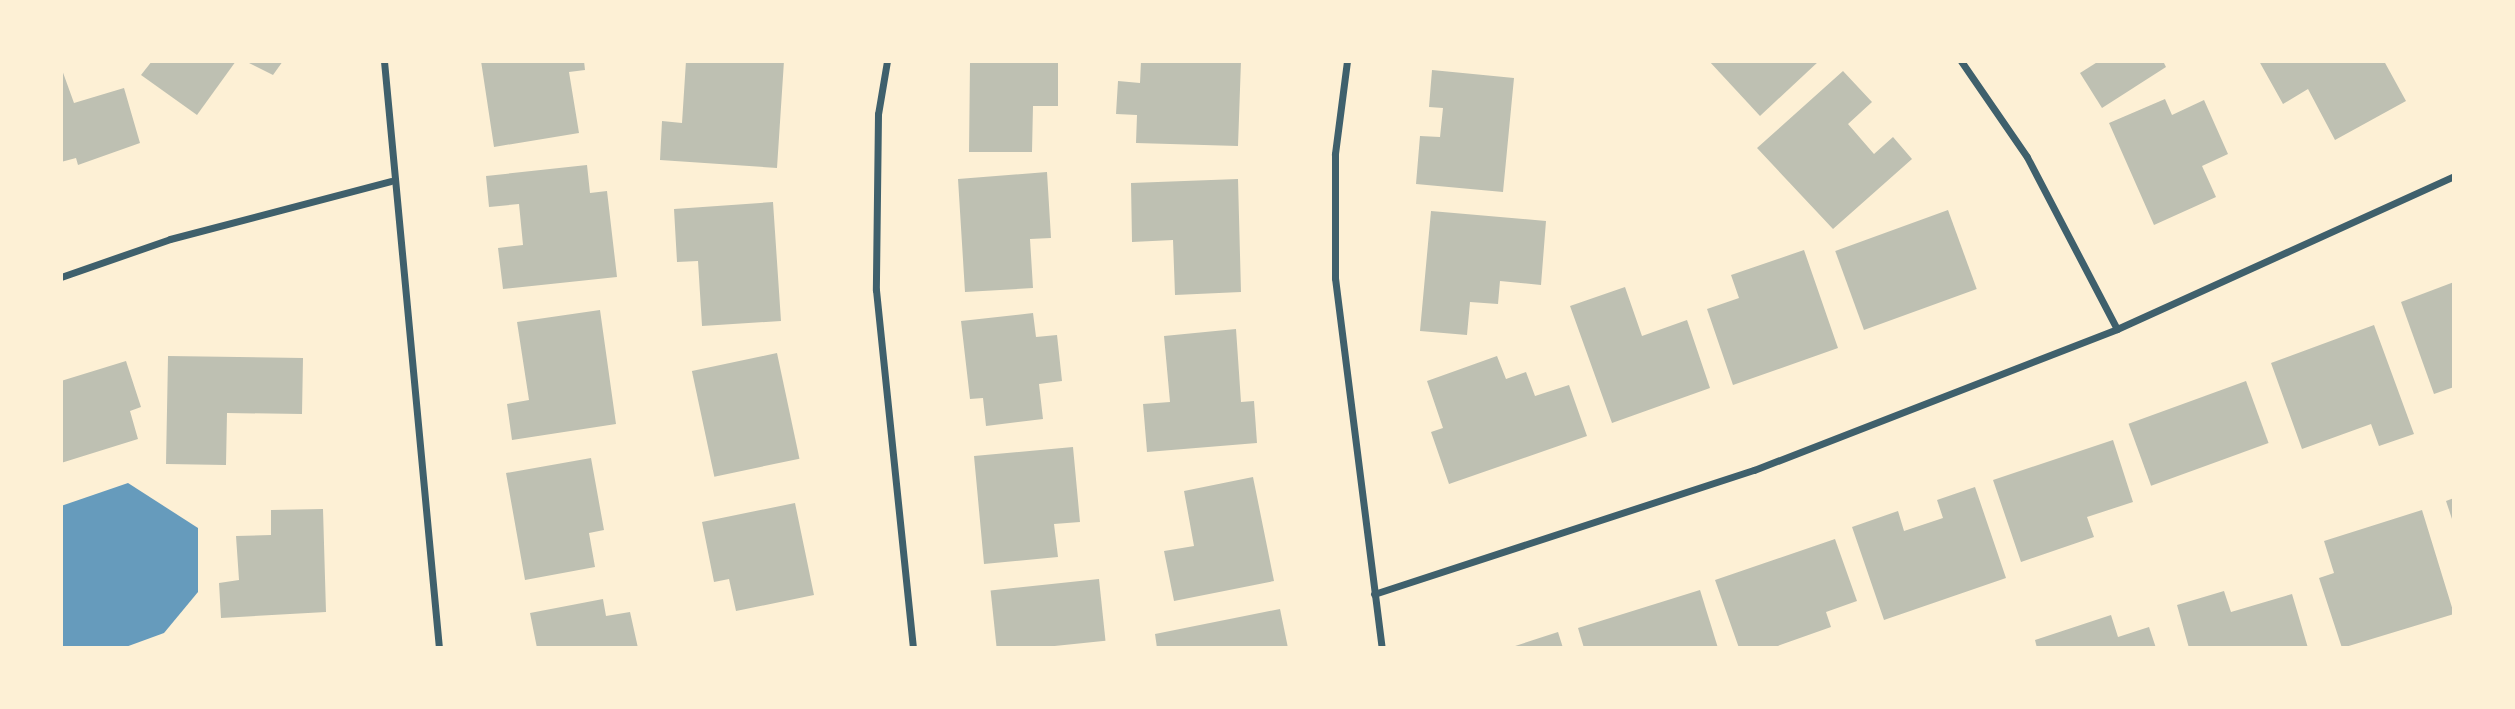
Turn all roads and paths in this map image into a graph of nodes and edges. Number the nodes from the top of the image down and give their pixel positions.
1 (384, 61) edge
2 (887, 61) edge
3 (1346, 61) edge
4 (1961, 61) edge
5 (2454, 176) edge
6 (391, 181) junction
7 (61, 277) edge
8 (2117, 329) junction
9 (1374, 594) junction
10 (439, 648) edge
11 (914, 648) edge
12 (1382, 648) edge

1 - 6 street
2 - 11 street
3 - 9 street
4 - 8 street
5 - 8 street
6 - 7 street
6 - 10 street
8 - 9 street
9 - 12 street

